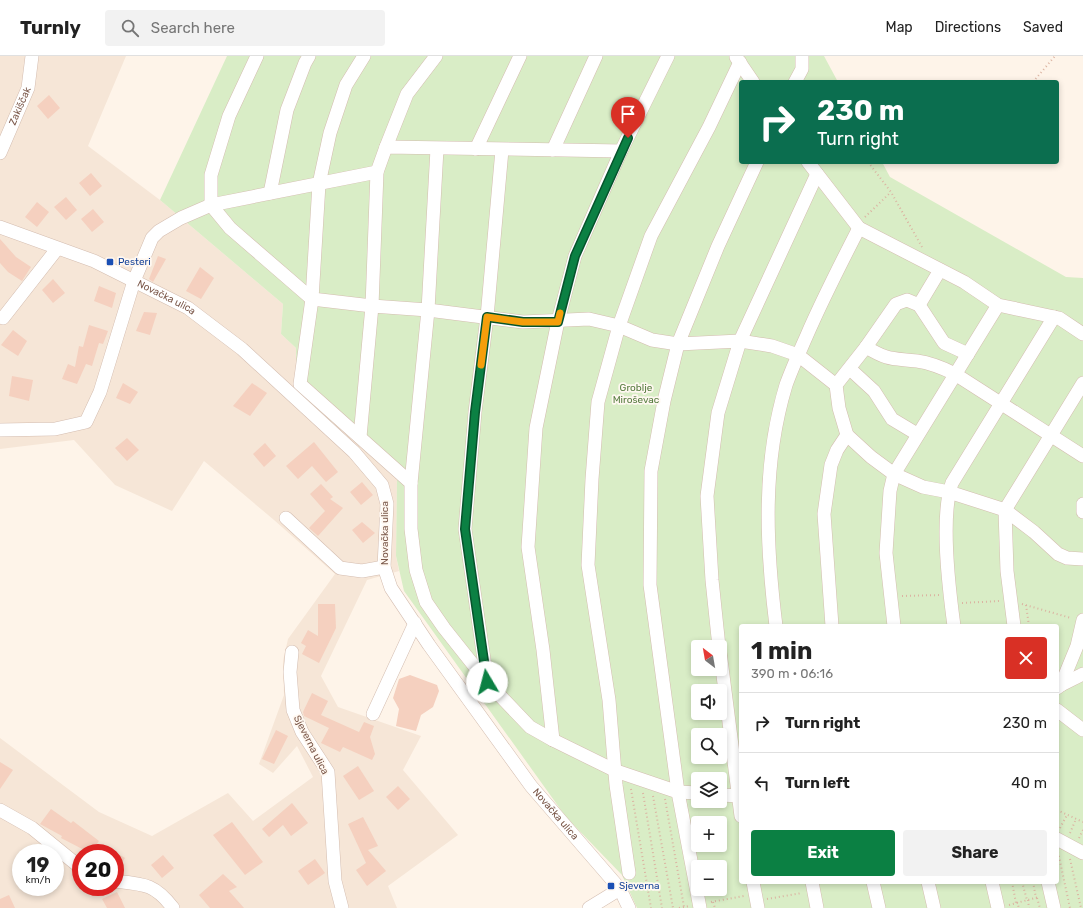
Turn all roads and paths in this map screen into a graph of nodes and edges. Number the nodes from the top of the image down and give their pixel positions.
1 (32, 56) edge
2 (257, 56) edge
3 (309, 56) edge
4 (364, 56) edge
5 (436, 56) edge
6 (520, 56) edge
7 (596, 56) edge
8 (668, 56) edge
9 (802, 56) edge
10 (1055, 57) edge
11 (738, 59) edge
12 (752, 80) edge
13 (796, 80) edge
14 (1035, 80) edge
15 (386, 147) junction
16 (437, 149) junction
17 (476, 149) junction
18 (502, 150) junction
19 (553, 150) junction
20 (621, 151) junction
21 (0, 153) edge
22 (756, 164) edge
23 (810, 164) edge
24 (870, 164) edge
25 (377, 172) junction
26 (817, 174) junction
27 (320, 184) junction
28 (891, 192) junction
29 (270, 193) junction
30 (211, 205) junction
31 (0, 227) edge
32 (858, 227) junction
33 (57, 249) junction
34 (937, 269) junction
35 (134, 281) junction
36 (312, 299) junction
37 (919, 305) junction
38 (998, 305) junction
39 (372, 306) junction
40 (428, 310) junction
41 (487, 317) junction
42 (1054, 317) junction
43 (3, 318) dead end
44 (558, 322) junction
45 (619, 326) junction
46 (1083, 334) edge
47 (740, 341) junction
48 (678, 344) junction
49 (866, 347) junction
50 (968, 354) junction
51 (798, 356) junction
52 (850, 369) junction
53 (955, 374) junction
54 (1083, 383) edge
55 (836, 385) junction
56 (1001, 405) junction
57 (0, 430) edge
58 (917, 434) junction
59 (847, 435) junction
60 (1051, 435) junction
61 (360, 437) junction
62 (1083, 456) edge
63 (894, 474) junction
64 (411, 483) junction
65 (949, 492) junction
66 (1083, 504) edge
67 (1005, 510) junction
68 (1083, 512) edge
69 (286, 518) dead end
70 (1083, 559) edge
71 (384, 567) junction
72 (950, 595) junction
73 (891, 597) junction
74 (1026, 605) dead end
75 (1083, 620) edge
76 (415, 624) junction
77 (776, 624) edge
78 (832, 624) edge
79 (894, 624) edge
80 (954, 624) edge
81 (1014, 624) edge
82 (1028, 624) edge
83 (718, 640) edge
84 (1080, 649) edge
85 (292, 652) dead end
86 (1083, 674) edge
87 (723, 676) edge
88 (487, 682) junction
89 (1059, 686) edge
90 (1059, 712) edge
91 (373, 714) dead end
92 (1083, 730) edge
93 (553, 740) junction
94 (616, 771) junction
95 (631, 789) dead end
96 (678, 792) junction
97 (643, 793) dead end
98 (691, 793) edge
99 (727, 795) edge
100 (654, 796) dead end
101 (739, 796) edge
102 (665, 799) dead end
103 (0, 810) edge
104 (1059, 811) edge
105 (1067, 815) junction
106 (1076, 819) junction
107 (1083, 822) edge
108 (1061, 842) edge
109 (1083, 852) edge
110 (72, 861) edge
111 (629, 873) dead end
112 (124, 882) edge
113 (873, 884) edge
114 (928, 884) edge
115 (992, 884) edge
116 (1012, 884) edge
117 (1023, 884) edge
118 (1034, 884) edge
119 (813, 886) edge
120 (1050, 888) edge
121 (620, 889) junction
122 (756, 896) edge
123 (1037, 898) junction
124 (1027, 900) junction
125 (713, 902) junction
126 (1017, 903) junction
127 (699, 906) edge
128 (684, 907) edge
129 (174, 908) edge
130 (342, 908) edge
131 (588, 908) edge
132 (629, 908) edge
133 (651, 908) edge
134 (662, 908) edge
135 (673, 908) edge
136 (679, 908) edge
137 (715, 908) edge
138 (817, 908) edge
139 (879, 908) edge
140 (934, 908) edge
141 (998, 908) edge
142 (1018, 908) edge
143 (1029, 908) edge
144 (1040, 908) edge
145 (1054, 908) edge
146 (1070, 908) edge
147 (1081, 908) edge

1 - 21 street, Zakiščak
2 - 30 street
3 - 29 street
4 - 27 street
5 - 15 street
6 - 17 street
7 - 19 street
8 - 20 street
9 - 13 street
10 - 14 path
11 - 12 street
11 - 45 street
15 - 16 street
15 - 25 street
16 - 17 street
16 - 40 street
17 - 18 street
18 - 19 street
18 - 41 street
19 - 20 street
20 - 44 street
22 - 48 street
23 - 26 street
24 - 28 path
25 - 27 street
25 - 39 street
26 - 32 street
26 - 47 street
27 - 29 street
27 - 36 street
28 - 32 path
28 - 34 path
29 - 30 street
30 - 35 street
30 - 36 street
31 - 33 street, Novačka ulica
32 - 34 street
32 - 51 street
33 - 35 street, Novačka ulica
33 - 43 street
34 - 37 street
34 - 38 street
35 - 57 street
35 - 71 street, Novačka ulica
36 - 39 street
36 - 61 street
37 - 49 street
37 - 50 street
38 - 42 street
38 - 50 street
39 - 40 street
39 - 61 street
40 - 41 street
40 - 64 street
41 - 44 street
41 - 88 street
42 - 46 street
42 - 56 street
44 - 45 street
44 - 93 street
45 - 48 street
45 - 94 street
47 - 48 street
47 - 51 street
47 - 83 street
48 - 96 street
49 - 52 street
49 - 53 street
50 - 53 street
51 - 55 street
51 - 77 street
52 - 55 street
52 - 58 street
53 - 56 street
53 - 58 street
54 - 60 street
55 - 59 street
56 - 60 street
56 - 65 street
58 - 63 street
59 - 63 street
59 - 78 street
60 - 62 street
60 - 67 street
61 - 64 street
63 - 65 street
63 - 73 street
64 - 88 street
65 - 67 street
65 - 72 street
66 - 68 street
67 - 70 street
67 - 81 street
69 - 71 street
71 - 76 street, Novačka ulica
72 - 73 path
72 - 80 street
73 - 79 street
74 - 82 path
75 - 84 street
76 - 91 street
76 - 121 street, Novačka ulica
84 - 89 street
85 - 130 street, Sjeverna ulica
86 - 89 street
87 - 101 street
88 - 93 street
90 - 92 street
93 - 94 street
94 - 96 street
94 - 111 street
95 - 133 path
96 - 98 street
96 - 127 street
97 - 134 path
99 - 101 street
100 - 135 path
102 - 128 path
103 - 110 street
104 - 105 path
105 - 106 path
105 - 108 path
106 - 107 path
106 - 108 path
108 - 109 street
108 - 146 path
108 - 147 path
112 - 129 street
113 - 139 street
114 - 140 street
115 - 141 street
116 - 126 path
117 - 124 path
118 - 123 path
119 - 122 path
119 - 138 street
120 - 123 path
120 - 145 street
121 - 131 street
121 - 132 street, Novačka ulica
122 - 125 path
123 - 124 path
123 - 144 path
124 - 126 path
124 - 143 path
125 - 127 path
125 - 137 path
126 - 141 path
126 - 142 path
127 - 128 path
128 - 136 path

